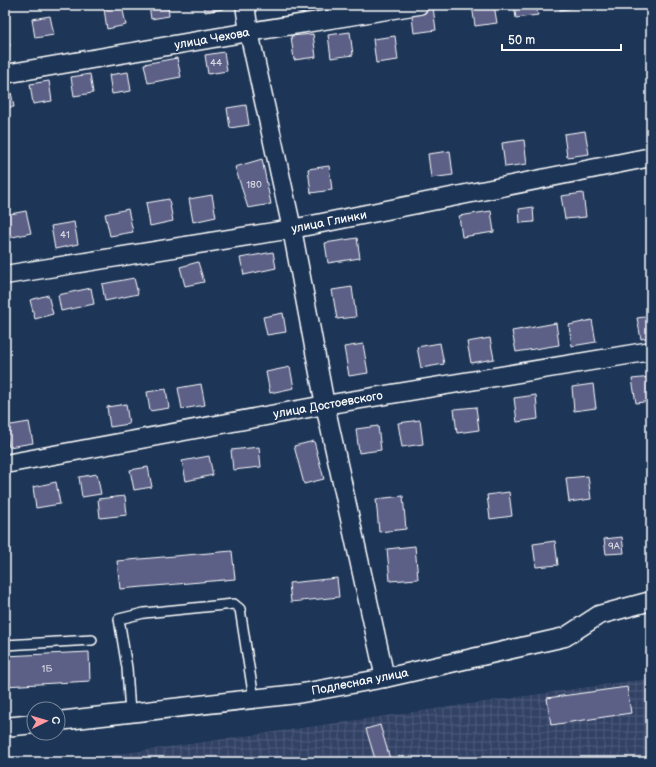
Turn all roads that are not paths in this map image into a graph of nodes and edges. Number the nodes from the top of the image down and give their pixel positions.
1 (245, 5) edge
2 (419, 5) edge
3 (249, 32) junction
4 (5, 74) edge
5 (651, 158) edge
6 (292, 229) junction
7 (5, 275) edge
8 (651, 351) edge
9 (325, 405) junction
10 (5, 464) edge
11 (651, 601) edge
12 (92, 640) dead end
13 (5, 645) edge
14 (385, 678) junction
15 (254, 699) junction
16 (130, 713) junction
17 (66, 720) edge
18 (26, 725) edge
19 (5, 727) edge

1 - 3 street
2 - 3 street, улица Чехова
3 - 4 street, улица Чехова
3 - 6 street
5 - 6 street, улица Глинки
6 - 7 street, улица Глинки
6 - 9 street
8 - 9 street, улица Достоевского
9 - 10 street, улица Достоевского
9 - 14 street
11 - 14 street, Подлесная улица
12 - 13 lane
14 - 15 street, Подлесная улица
15 - 16 street, Подлесная улица
15 - 16 lane
16 - 17 street, Подлесная улица
18 - 19 street

